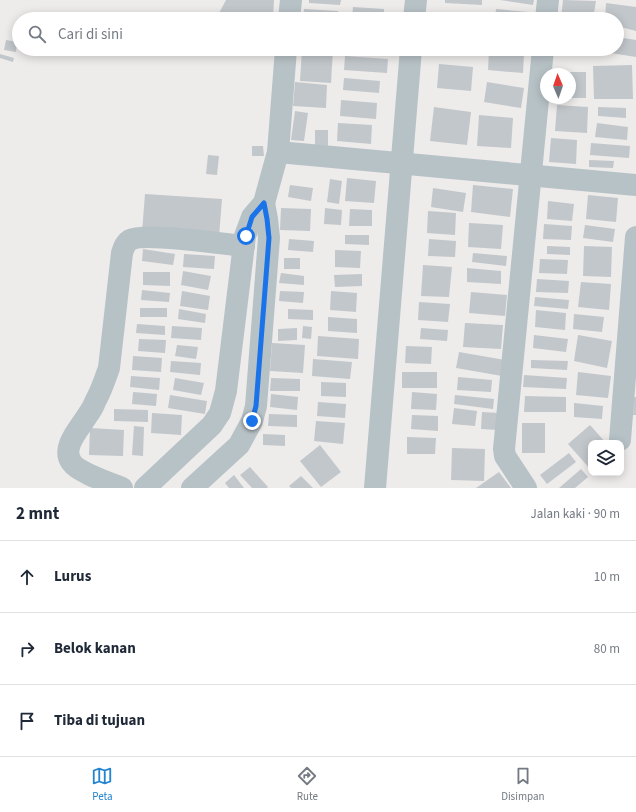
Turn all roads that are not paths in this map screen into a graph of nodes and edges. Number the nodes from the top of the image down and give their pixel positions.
1 (291, 0) edge
2 (416, 0) edge
3 (548, 0) edge
4 (290, 12) edge
5 (415, 12) edge
6 (547, 12) edge
7 (285, 56) edge
8 (410, 56) edge
9 (543, 56) edge
10 (278, 152) junction
11 (401, 163) junction
12 (531, 174) junction
13 (636, 184) edge
14 (264, 203) junction
15 (636, 237) edge
16 (244, 246) junction
17 (620, 440) dead end
18 (122, 488) edge
19 (145, 488) edge
20 (192, 488) edge
21 (375, 488) edge
22 (526, 488) edge

1 - 4 street
2 - 5 street
3 - 6 street
7 - 10 street
8 - 11 street
9 - 12 street
10 - 11 street
10 - 14 street
11 - 12 street
11 - 21 street
12 - 13 street
12 - 22 street
14 - 16 street
14 - 20 street
15 - 17 street
16 - 18 street
16 - 19 street

